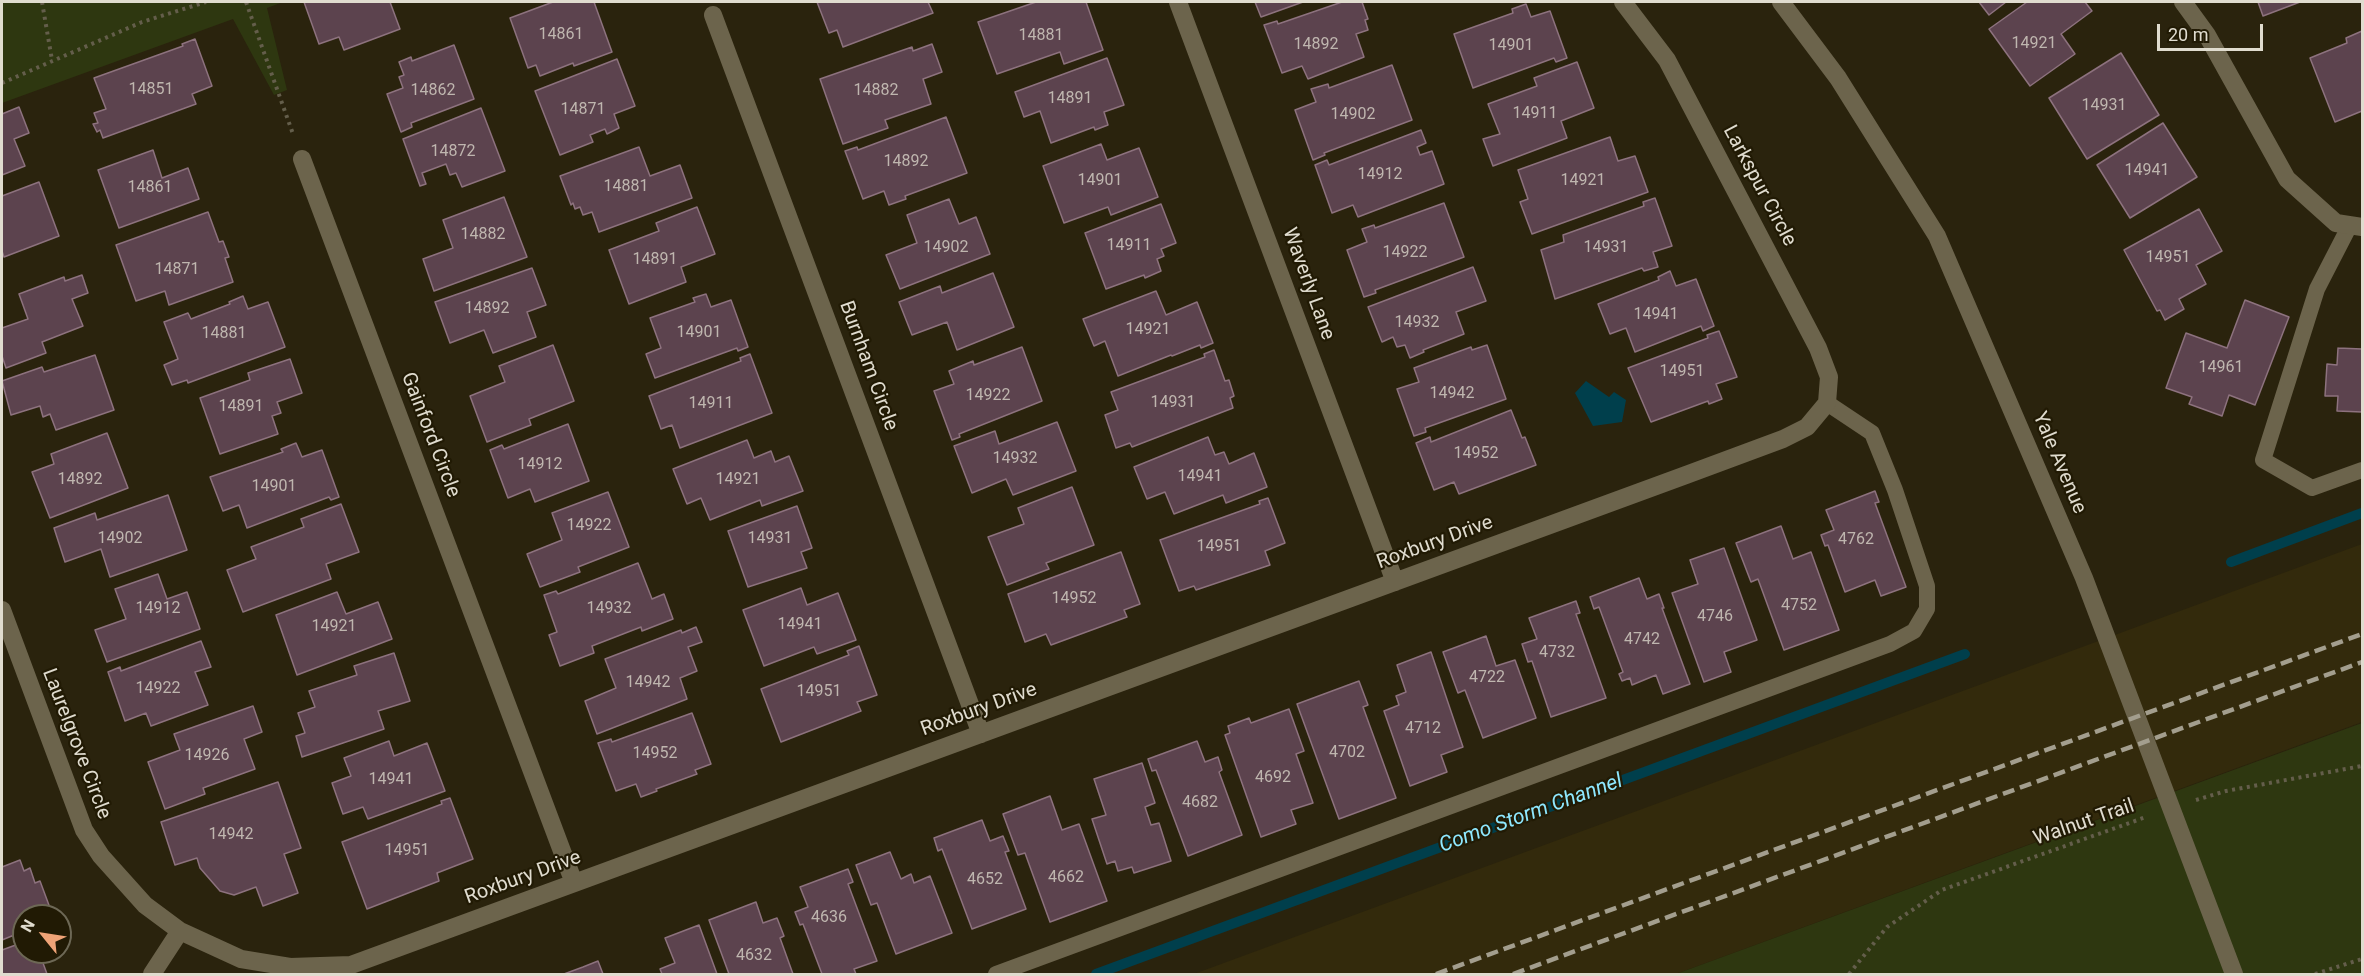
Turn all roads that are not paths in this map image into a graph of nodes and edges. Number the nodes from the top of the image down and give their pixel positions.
1 (1178, 2) edge
2 (1623, 2) edge
3 (1781, 2) edge
4 (2183, 2) edge
5 (713, 15) dead end
6 (302, 159) road end
7 (2349, 225) edge
8 (1827, 403) junction
9 (2362, 470) edge
10 (1395, 582) junction
11 (2, 610) edge
12 (981, 734) junction
13 (574, 883) junction
14 (180, 931) junction
15 (152, 975) edge
16 (996, 975) edge
17 (2234, 975) edge

1 - 10 street, Waverly Lane
2 - 8 street, Larkspur Circle
3 - 17 street, Yale Avenue
4 - 7 street
5 - 12 street, Burnham Circle
6 - 13 street, Gainford Circle
7 - 9 lane
8 - 10 street, Roxbury Drive
8 - 16 lane
10 - 12 street, Roxbury Drive
11 - 14 street, Laurelgrove Circle
12 - 13 street, Roxbury Drive
13 - 14 street, Roxbury Drive
14 - 15 street

